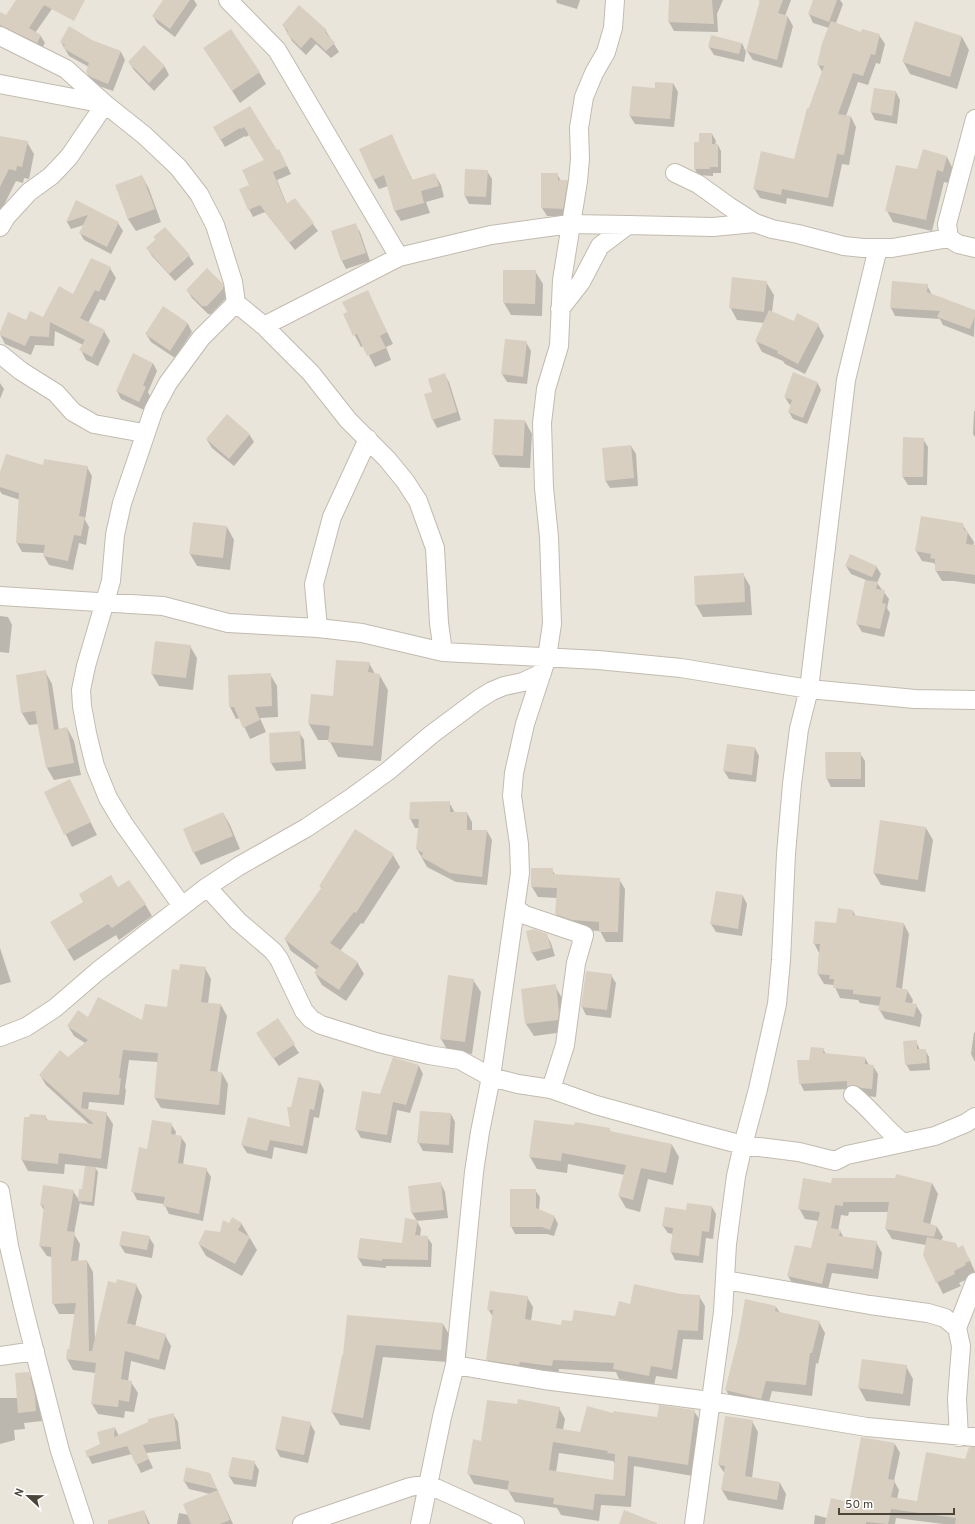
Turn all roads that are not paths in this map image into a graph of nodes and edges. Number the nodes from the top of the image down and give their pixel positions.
1 (228, 0) edge
2 (615, 0) edge
3 (0, 36) edge
4 (0, 84) edge
5 (105, 104) junction
6 (975, 119) edge
7 (675, 173) dead end
8 (755, 223) junction
9 (570, 224) junction
10 (628, 225) junction
11 (0, 227) edge
12 (949, 238) junction
13 (878, 248) junction
14 (975, 248) edge
15 (399, 257) junction
16 (236, 303) junction
17 (560, 309) junction
18 (264, 326) junction
19 (0, 354) edge
20 (145, 435) junction
21 (368, 439) junction
22 (0, 596) edge
23 (104, 602) junction
24 (318, 628) junction
25 (443, 652) junction
26 (544, 665) junction
27 (809, 689) junction
28 (975, 700) edge
29 (207, 887) junction
30 (182, 906) junction
31 (515, 908) junction
32 (0, 1037) edge
33 (491, 1077) junction
34 (551, 1089) junction
35 (853, 1095) dead end
36 (975, 1117) edge
37 (902, 1142) junction
38 (742, 1145) junction
39 (0, 1191) edge
40 (725, 1280) junction
41 (975, 1282) edge
42 (957, 1328) junction
43 (35, 1351) junction
44 (0, 1356) edge
45 (455, 1365) junction
46 (710, 1402) junction
47 (967, 1437) edge
48 (427, 1484) junction
49 (323, 1520) edge
50 (84, 1524) edge
51 (302, 1524) edge
52 (420, 1524) edge
53 (514, 1524) edge
54 (694, 1524) edge

1 - 15 street
2 - 9 street
3 - 5 street
4 - 5 street
5 - 11 street
5 - 16 street
6 - 12 street
7 - 8 street
8 - 10 street
8 - 13 street
9 - 10 street
9 - 15 street
9 - 17 street
10 - 17 street
12 - 13 street
12 - 14 street
13 - 27 street
15 - 18 street
16 - 18 street
16 - 20 street
17 - 26 street
18 - 21 street
19 - 20 street
20 - 23 street
21 - 24 street
21 - 25 street
22 - 23 street
23 - 24 street
23 - 30 street
24 - 25 street
25 - 26 street
26 - 27 street
26 - 29 street
26 - 31 street
27 - 28 street
27 - 38 street
29 - 30 street
29 - 33 street
30 - 32 street
31 - 33 street
31 - 34 street
33 - 34 street
33 - 45 street
34 - 38 street
35 - 37 street
36 - 37 street
37 - 38 street
38 - 40 street
39 - 43 street
40 - 42 street
40 - 46 street
41 - 42 street
42 - 47 street
43 - 44 street
43 - 50 street
45 - 46 street
45 - 48 street
46 - 47 street
46 - 54 street
48 - 49 street
48 - 52 street
48 - 53 street
49 - 51 street

